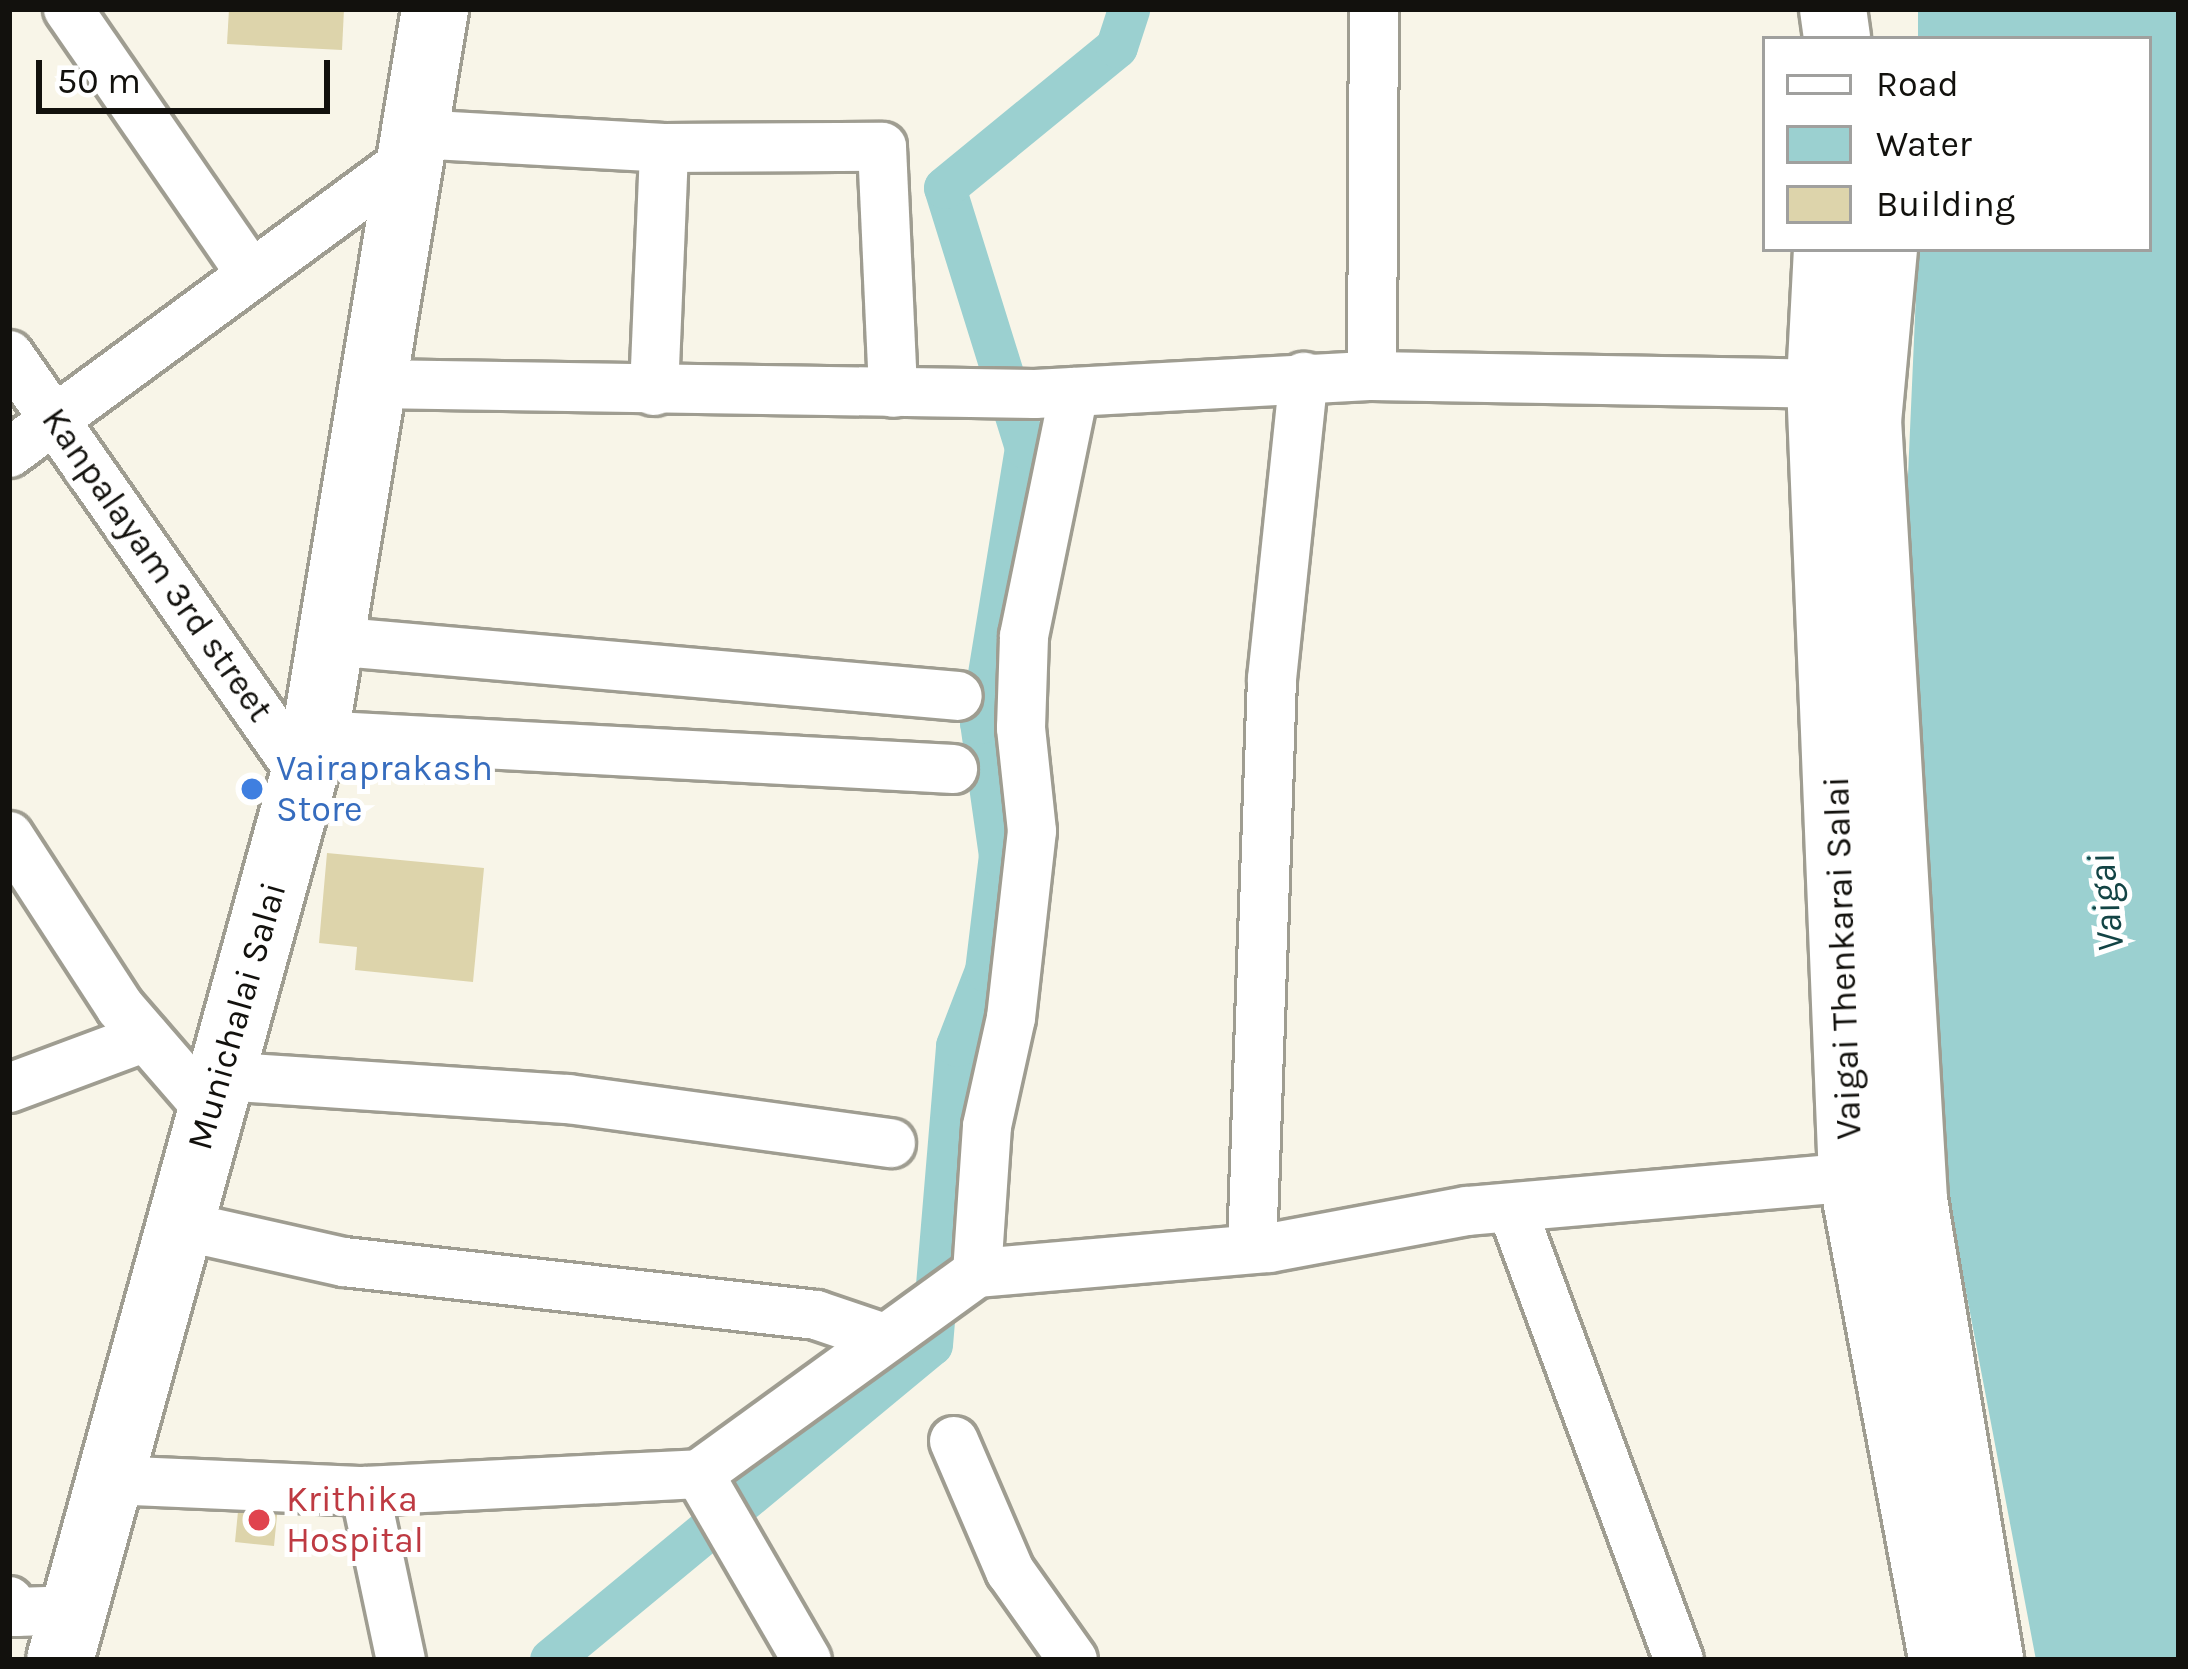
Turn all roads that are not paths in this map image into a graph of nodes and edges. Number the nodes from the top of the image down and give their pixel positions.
1 (68, 9) edge
2 (435, 9) edge
3 (1374, 9) edge
4 (413, 146) junction
5 (664, 148) junction
6 (1827, 252) edge
7 (1884, 252) edge
8 (250, 273) junction
9 (9, 355) edge
10 (1372, 376) junction
11 (1304, 377) junction
12 (1820, 384) junction
13 (374, 385) junction
14 (654, 392) junction
15 (893, 393) junction
16 (1054, 393) junction
17 (55, 420) junction
18 (9, 453) edge
19 (331, 641) junction
20 (958, 696) dead end
21 (309, 756) junction
22 (953, 769) dead end
23 (9, 836) edge
24 (146, 1037) junction
25 (9, 1088) edge
26 (215, 1094) junction
27 (891, 1143) dead end
28 (1852, 1177) junction
29 (1512, 1209) junction
30 (178, 1226) junction
31 (1252, 1249) junction
32 (968, 1278) junction
33 (898, 1328) junction
34 (954, 1442) dead end
35 (110, 1480) junction
36 (365, 1491) junction
37 (718, 1504) junction
38 (9, 1601) edge
39 (68, 1635) edge
40 (794, 1656) edge
41 (401, 1660) edge
42 (1073, 1660) edge
43 (1678, 1660) edge
44 (1942, 1660) edge
45 (1990, 1660) edge

1 - 8 street
2 - 4 main road, Munichalai Salai
3 - 10 street
4 - 5 street
4 - 8 street
4 - 13 main road, Munichalai Salai
5 - 14 street
5 - 15 street
6 - 12 main road, Vaigai Thenkarai Salai
7 - 45 main road, Vaigai Thenkarai Salai
8 - 17 street
9 - 17 street, Kanpalayam 3rd street
10 - 11 street
10 - 12 street
11 - 16 street
11 - 31 street
12 - 28 main road, Vaigai Thenkarai Salai
13 - 14 street
13 - 19 main road, Munichalai Salai
14 - 15 street
15 - 16 street
16 - 32 street
17 - 18 street
17 - 21 street, Kanpalayam 3rd street
19 - 20 street
19 - 21 main road, Munichalai Salai
21 - 22 street
21 - 26 main road, Munichalai Salai
23 - 24 street
24 - 25 street
24 - 26 street
26 - 27 street
26 - 30 main road, Munichalai Salai
28 - 29 street
28 - 44 main road, Vaigai Thenkarai Salai
29 - 31 street
29 - 43 street
30 - 33 street
30 - 35 main road, Munichalai Salai
31 - 32 street
32 - 33 street
33 - 37 street
34 - 42 street
35 - 36 street
35 - 39 main road, Munichalai Salai
36 - 37 street
36 - 41 street
37 - 40 street
38 - 39 street

